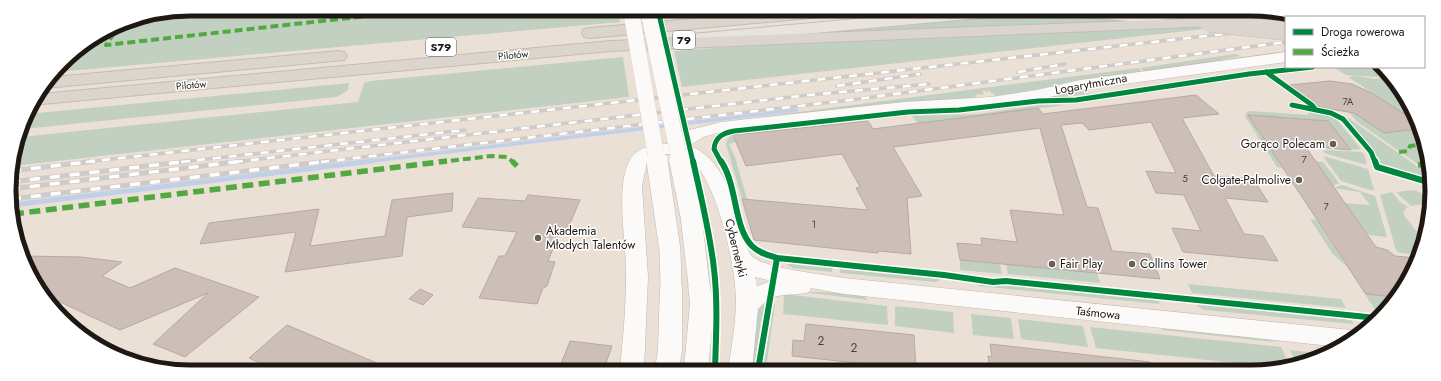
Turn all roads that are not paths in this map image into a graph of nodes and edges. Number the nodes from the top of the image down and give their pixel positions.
1 (632, 16) edge
2 (649, 16) edge
3 (779, 16) edge
4 (946, 16) edge
5 (1132, 16) edge
6 (1164, 16) edge
7 (1285, 31) edge
8 (611, 46) junction
9 (1285, 57) edge
10 (53, 83) edge
11 (41, 99) edge
12 (686, 152) junction
13 (741, 259) junction
14 (844, 286) junction
15 (746, 308) junction
16 (1342, 339) edge
17 (632, 365) edge
18 (668, 365) edge
19 (696, 365) edge
20 (740, 365) edge

1 - 18 street, bridge
2 - 19 street, bridge
3 - 10 highway, Pilotów / S79
4 - 8 main road, Pilotów / 79
5 - 6 main road
7 - 8 highway, bridge
8 - 11 highway, Pilotów / S79
9 - 12 street, Logarytmiczna
12 - 13 street, Cybernetyki
12 - 17 street
13 - 14 street, Taśmowa
13 - 15 street, Cybernetyki
14 - 15 street, Taśmowa
14 - 16 street, Taśmowa
15 - 20 street, Cybernetyki

